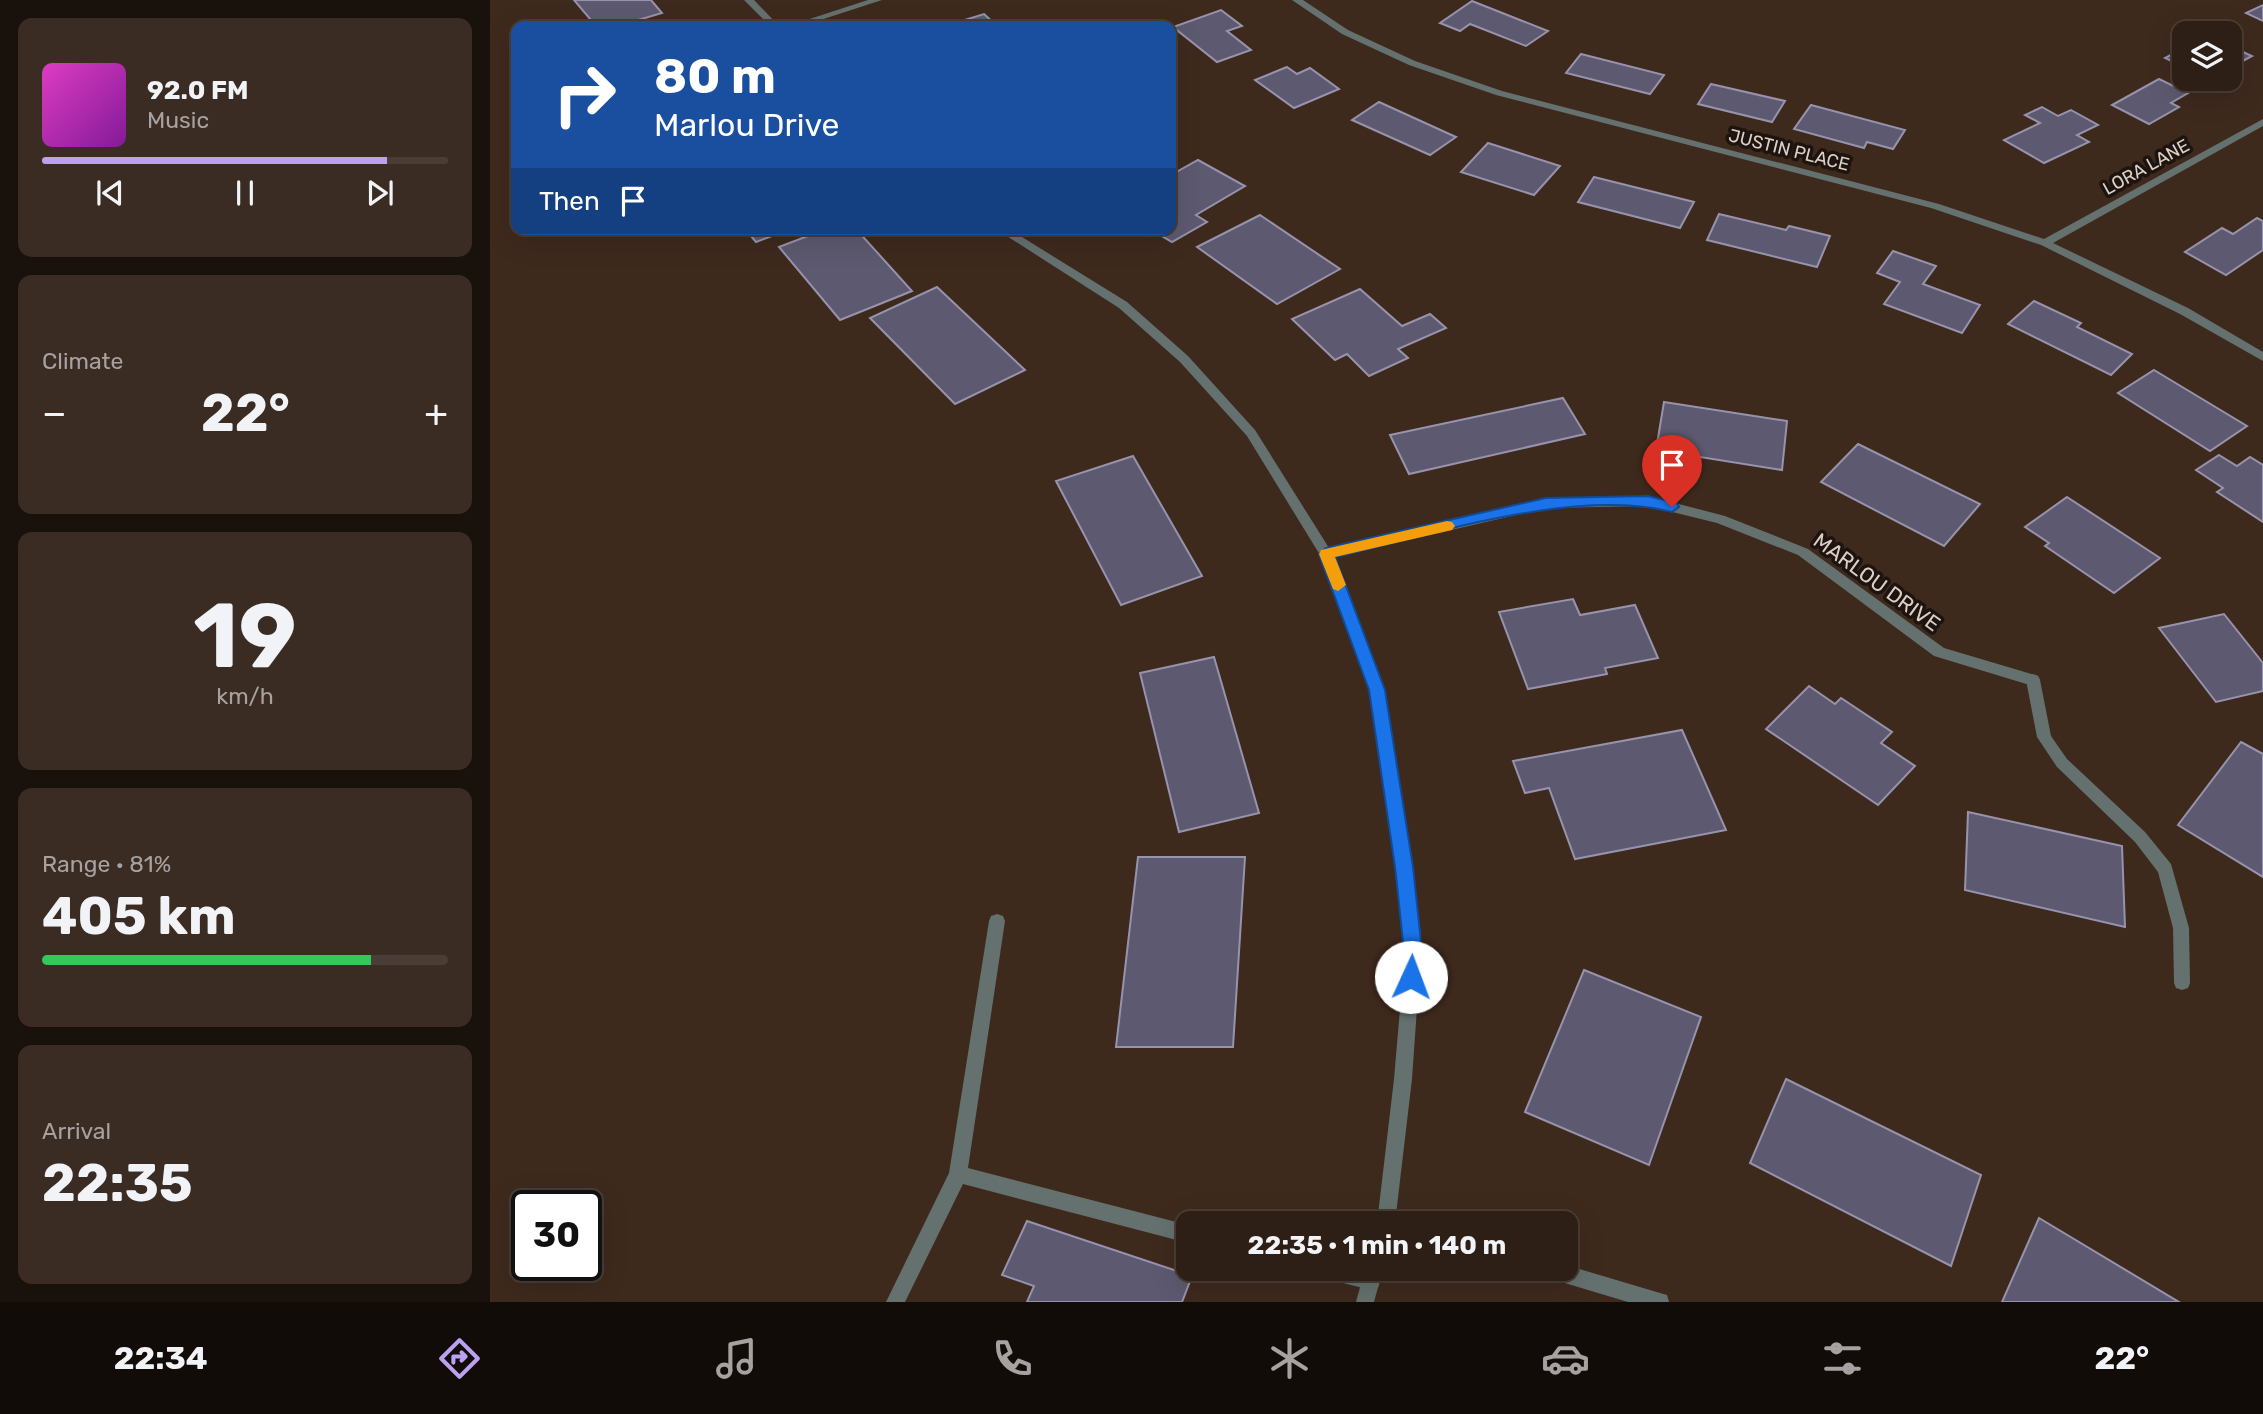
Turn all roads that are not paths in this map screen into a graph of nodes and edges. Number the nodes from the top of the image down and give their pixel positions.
1 (749, 0) edge
2 (877, 0) edge
3 (1297, 0) edge
4 (770, 21) edge
5 (809, 21) edge
6 (2263, 122) edge
7 (1011, 235) edge
8 (2045, 243) junction
9 (2263, 357) edge
10 (1326, 554) junction
11 (997, 921) dead end
12 (2182, 983) dead end
13 (958, 1174) junction
14 (1390, 1211) edge
15 (1176, 1231) edge
16 (1578, 1278) edge
17 (1370, 1281) edge
18 (895, 1302) edge
19 (1365, 1302) edge
20 (1660, 1302) edge

1 - 4 street
2 - 5 street
3 - 8 street, JUSTIN PLACE
6 - 8 street, LORA LANE
7 - 10 street
8 - 9 street, JUSTIN PLACE
10 - 12 street, MARLOU DRIVE
10 - 14 street
11 - 13 street
13 - 15 street
13 - 18 street
16 - 20 street
17 - 19 street

